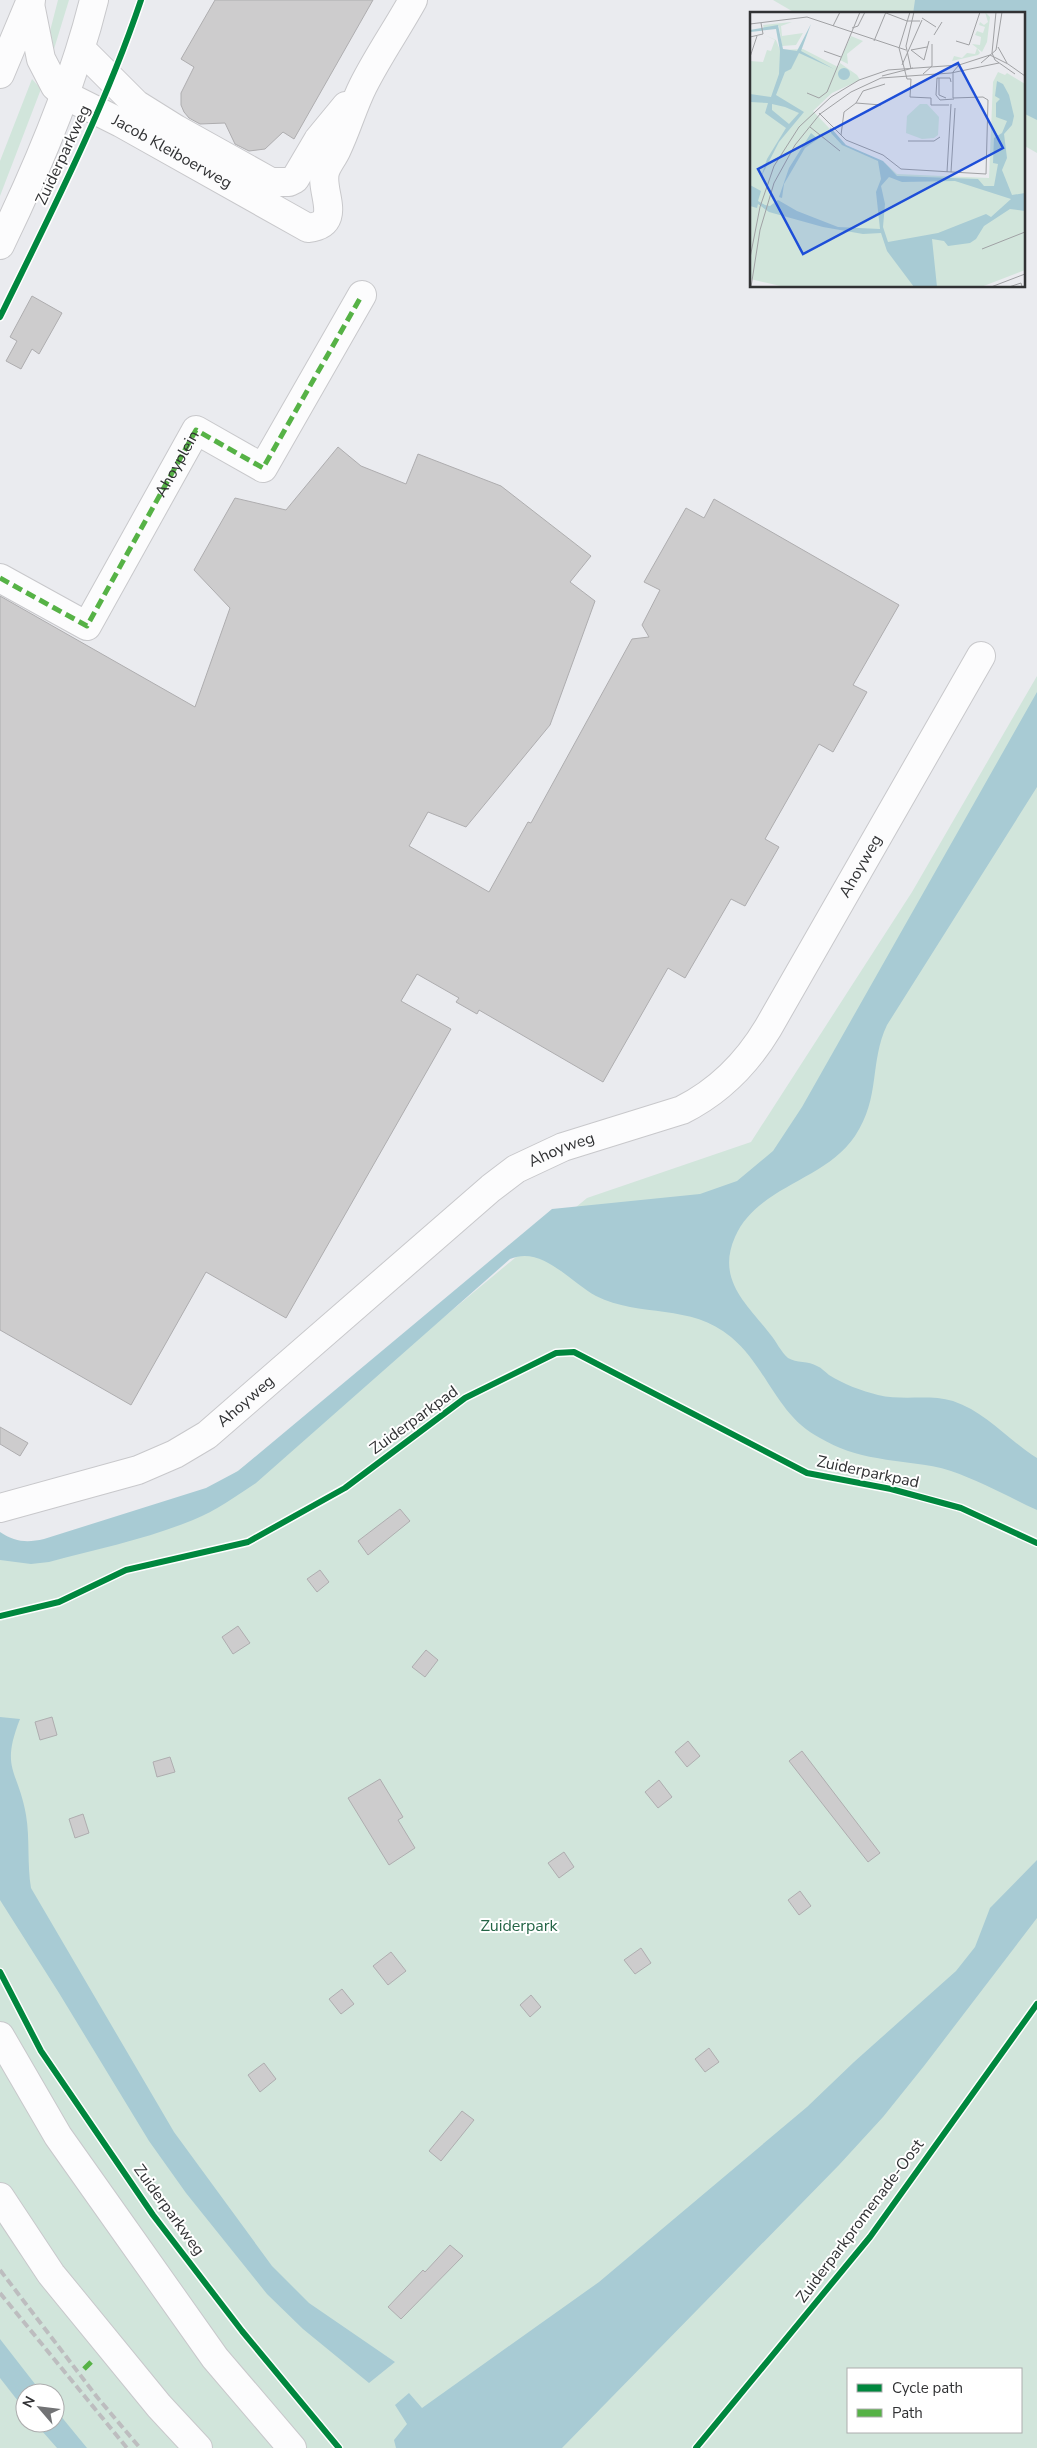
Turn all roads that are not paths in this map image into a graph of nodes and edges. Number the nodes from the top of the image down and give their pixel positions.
1 (94, 0) edge
2 (413, 0) edge
3 (30, 2) edge
4 (81, 49) junction
5 (0, 74) edge
6 (363, 86) junction
7 (65, 95) junction
8 (295, 179) junction
9 (286, 217) junction
10 (0, 245) edge
11 (362, 295) dead end
12 (0, 578) edge
13 (981, 656) dead end
14 (0, 1508) edge
15 (0, 2036) edge
16 (0, 2197) edge
17 (198, 2448) edge
18 (292, 2448) edge

1 - 4 street, Zuiderparkweg
2 - 6 street, Jacob Kleiboerweg
3 - 5 street
3 - 7 street, Jacob Kleiboerweg
4 - 7 street, Zuiderparkweg
4 - 8 street, Jacob Kleiboerweg
6 - 8 street, Jacob Kleiboerweg
6 - 9 street, Jacob Kleiboerweg
7 - 9 street, Jacob Kleiboerweg
7 - 10 street, Zuiderparkweg
8 - 9 street, Jacob Kleiboerweg
11 - 12 street, Ahoyplein
13 - 14 street, Ahoyweg
15 - 18 street
16 - 17 street

